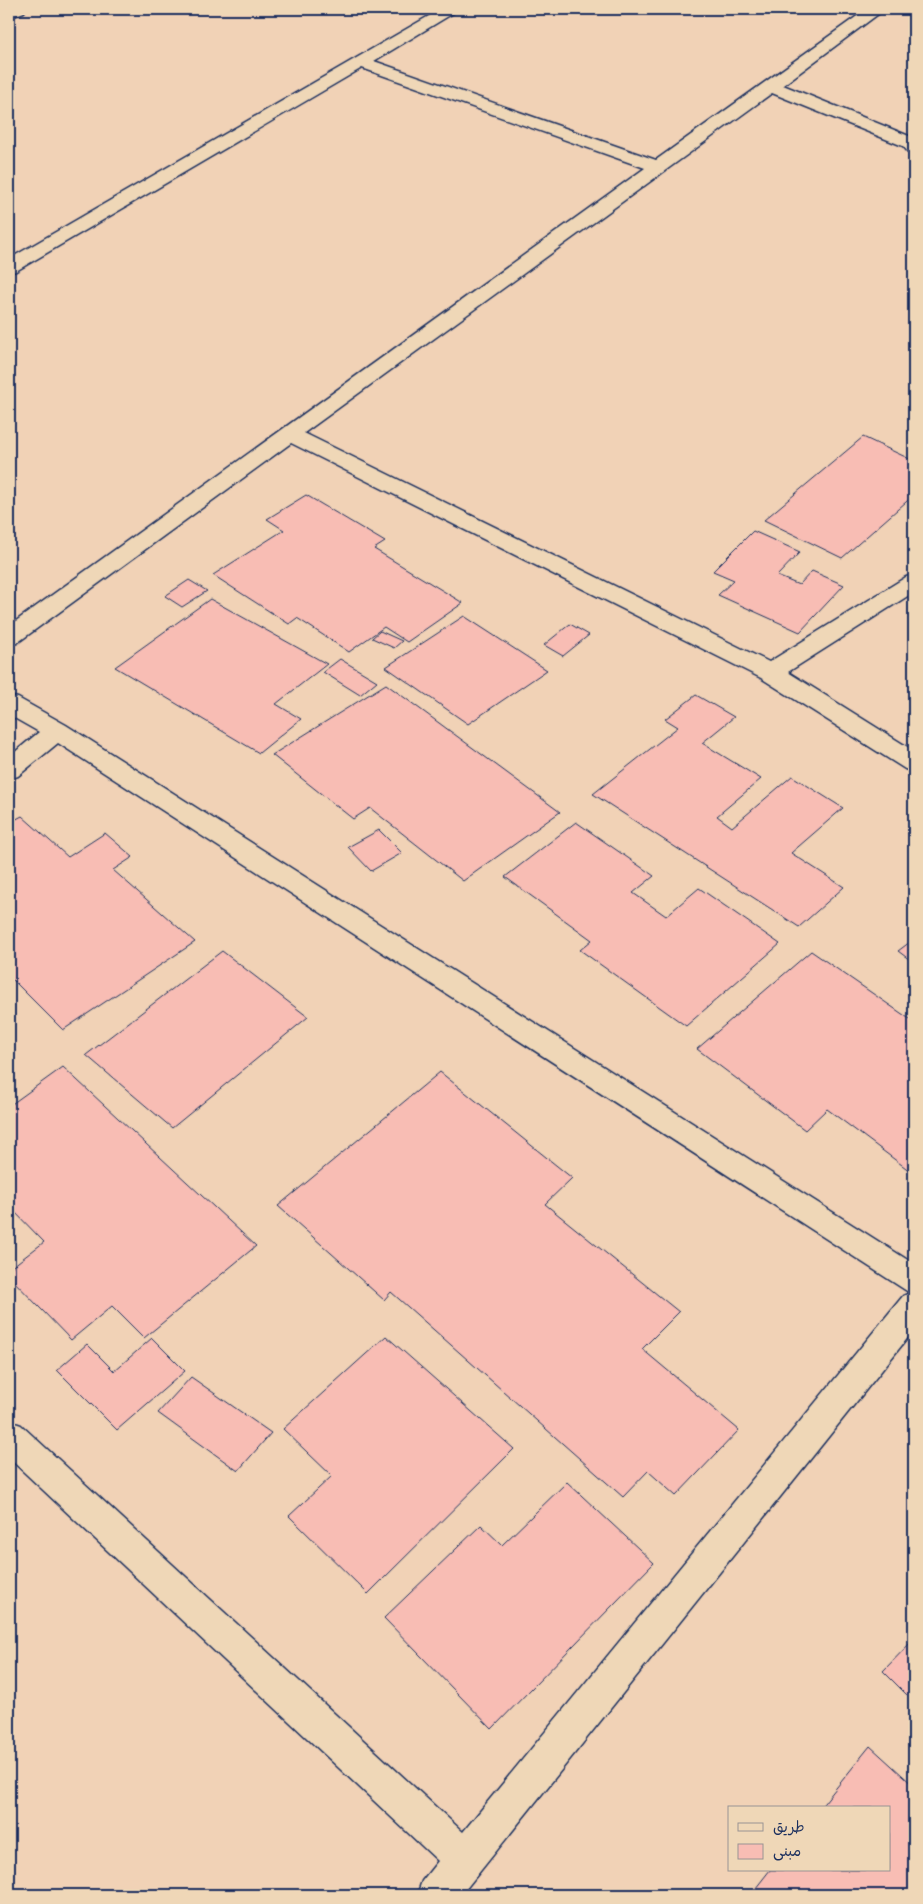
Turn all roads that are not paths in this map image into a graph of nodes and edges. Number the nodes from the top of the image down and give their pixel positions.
1 (18, 9) edge
2 (452, 9) edge
3 (877, 9) edge
4 (9, 13) edge
5 (361, 62) junction
6 (770, 86) junction
7 (914, 148) edge
8 (658, 167) junction
9 (9, 267) edge
10 (289, 434) junction
11 (914, 582) edge
12 (9, 637) edge
13 (770, 672) junction
14 (9, 704) edge
15 (57, 732) junction
16 (914, 763) edge
17 (9, 770) edge
18 (914, 1281) edge
19 (914, 1306) edge
20 (9, 1436) edge
21 (465, 1860) junction
22 (436, 1895) edge

1 - 4 street
2 - 5 street
3 - 6 street
5 - 8 street
5 - 9 street
6 - 7 street
6 - 8 street
8 - 10 street
10 - 12 street
10 - 13 street
11 - 13 street
13 - 16 street
14 - 15 street
15 - 17 street
15 - 18 street
19 - 21 street
20 - 21 street
21 - 22 street

